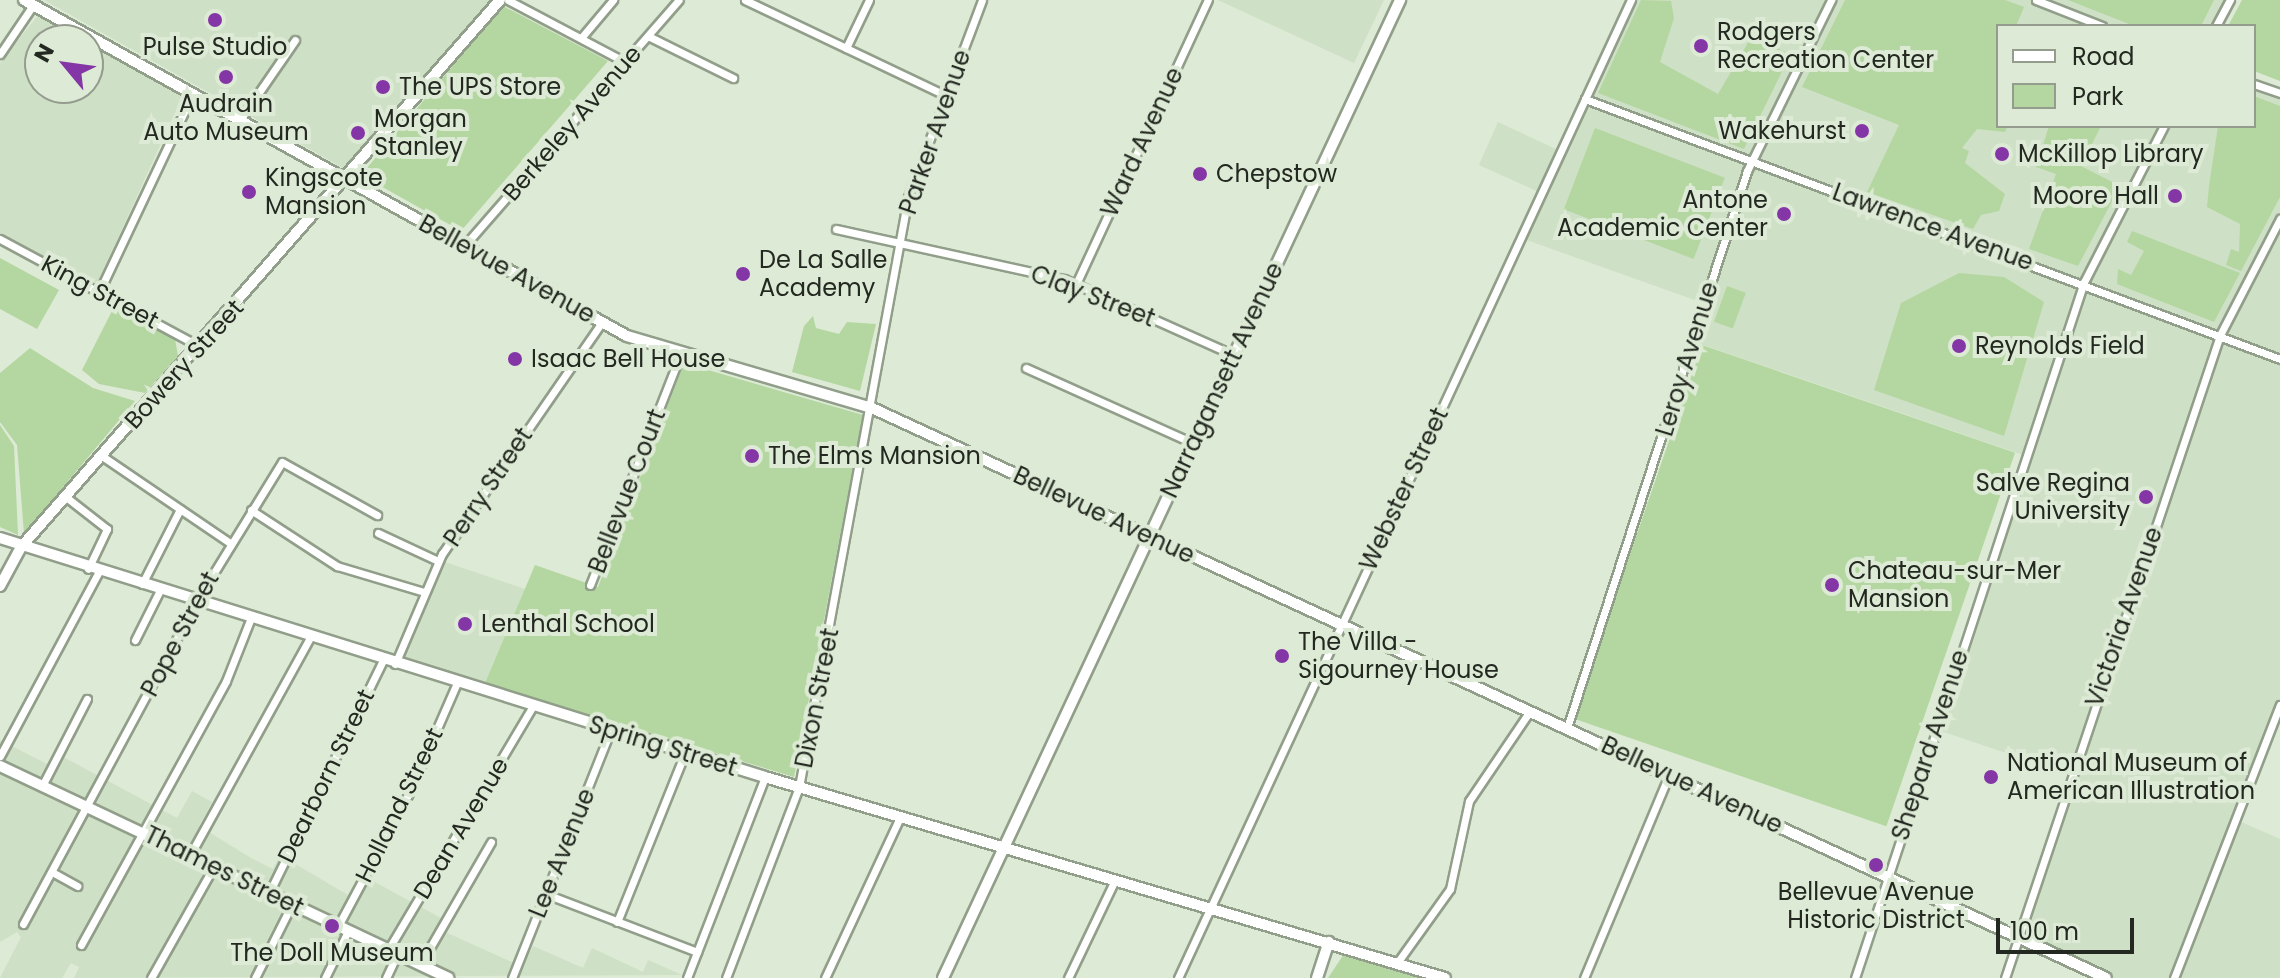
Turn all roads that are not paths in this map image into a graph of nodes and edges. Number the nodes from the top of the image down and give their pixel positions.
1 (500, 0) edge
2 (508, 0) edge
3 (613, 0) edge
4 (679, 0) edge
5 (745, 0) edge
6 (869, 0) edge
7 (982, 0) edge
8 (1208, 0) edge
9 (1400, 0) edge
10 (1631, 0) edge
11 (1831, 0) edge
12 (2036, 0) edge
13 (2230, 0) edge
14 (29, 3) edge
15 (2097, 24) edge
16 (2217, 24) edge
17 (648, 36) junction
18 (581, 38) junction
19 (295, 40) dead end
20 (846, 48) junction
21 (0, 54) edge
22 (625, 62) junction
23 (733, 78) dead end
24 (2256, 85) edge
25 (193, 93) junction
26 (2280, 93) edge
27 (945, 95) junction
28 (1585, 99) junction
29 (240, 120) junction
30 (2163, 128) edge
31 (1750, 162) junction
32 (347, 181) junction
33 (2280, 219) edge
34 (836, 229) dead end
35 (0, 239) edge
36 (465, 245) junction
37 (899, 247) junction
38 (2084, 282) junction
39 (1076, 284) junction
40 (99, 292) junction
41 (602, 322) junction
42 (2220, 335) junction
43 (200, 347) junction
44 (681, 353) junction
45 (1234, 355) junction
46 (2280, 359) edge
47 (1026, 368) dead end
48 (872, 408) junction
49 (1193, 443) junction
50 (102, 456) junction
51 (66, 497) junction
52 (180, 509) junction
53 (251, 510) junction
54 (377, 515) dead end
55 (378, 533) dead end
56 (1150, 536) junction
57 (0, 538) edge
58 (230, 543) junction
59 (21, 547) junction
60 (438, 561) junction
61 (93, 571) junction
62 (590, 585) dead end
63 (0, 586) edge
64 (141, 586) junction
65 (159, 592) junction
66 (424, 592) junction
67 (196, 604) junction
68 (250, 620) junction
69 (1341, 624) junction
70 (310, 638) junction
71 (135, 640) dead end
72 (383, 660) junction
73 (395, 664) junction
74 (457, 683) junction
75 (87, 699) dead end
76 (2280, 705) edge
77 (533, 706) junction
78 (1530, 711) junction
79 (1567, 728) junction
80 (611, 729) junction
81 (685, 753) junction
82 (0, 756) edge
83 (0, 766) edge
84 (1669, 775) junction
85 (765, 777) junction
86 (42, 786) junction
87 (799, 787) junction
88 (88, 807) junction
89 (900, 817) junction
90 (142, 832) junction
91 (491, 842) dead end
92 (1005, 848) junction
93 (190, 855) junction
94 (214, 866) junction
95 (52, 872) junction
96 (1887, 874) junction
97 (1115, 880) junction
98 (77, 886) dead end
99 (269, 893) junction
100 (546, 894) junction
101 (292, 904) junction
102 (1212, 908) junction
103 (617, 922) junction
104 (23, 924) dead end
105 (343, 928) junction
106 (2019, 937) junction
107 (1329, 942) junction
108 (81, 945) dead end
109 (393, 952) junction
110 (697, 952) junction
111 (1397, 963) junction
112 (420, 965) junction
113 (151, 978) edge
114 (255, 978) edge
115 (325, 978) edge
116 (386, 978) edge
117 (448, 978) edge
118 (512, 978) edge
119 (687, 978) edge
120 (726, 978) edge
121 (825, 978) edge
122 (943, 978) edge
123 (1068, 978) edge
124 (1178, 978) edge
125 (1317, 978) edge
126 (1445, 978) edge
127 (1584, 978) edge
128 (1855, 978) edge
129 (2005, 978) edge
130 (2106, 978) edge
131 (2174, 978) edge

1 - 32 main road, Bowery Street
2 - 18 street
3 - 18 street
4 - 17 street, Berkeley Avenue
5 - 20 street
6 - 20 street
7 - 27 street, Parker Avenue
8 - 39 street, Ward Avenue
9 - 45 main road, Narragansett Avenue
10 - 28 street, Webster Street
11 - 31 street, Leroy Avenue
12 - 15 street
13 - 16 street
14 - 21 street
14 - 25 main road, Bellevue Avenue
17 - 22 street, Berkeley Avenue
17 - 23 street
18 - 22 street
19 - 29 street
20 - 27 street
22 - 36 street, Berkeley Avenue
24 - 26 street
25 - 29 main road, Bellevue Avenue
25 - 40 street
27 - 37 street, Parker Avenue
28 - 31 street, Lawrence Avenue
28 - 69 street, Webster Street
29 - 32 main road, Bellevue Avenue
30 - 38 street, Shepard Avenue
31 - 38 street, Lawrence Avenue
31 - 79 street, Leroy Avenue
32 - 36 main road, Bellevue Avenue
32 - 43 main road, Bowery Street
33 - 42 street, Victoria Avenue
34 - 37 street, Clay Street
35 - 40 street, King Street
36 - 41 main road, Bellevue Avenue
37 - 39 street, Clay Street
37 - 48 street, Parker Avenue
38 - 42 street, Lawrence Avenue
38 - 96 street, Shepard Avenue
39 - 45 street, Clay Street
40 - 43 street, King Street
41 - 44 main road, Bellevue Avenue
41 - 60 street, Perry Street
42 - 46 street, Lawrence Avenue
42 - 106 street, Victoria Avenue
43 - 50 main road, Bowery Street
44 - 48 main road, Bellevue Avenue
44 - 62 street, Bellevue Court
45 - 49 main road, Narragansett Avenue
47 - 49 street
48 - 56 main road, Bellevue Avenue
48 - 87 street, Dixon Street
49 - 56 main road, Narragansett Avenue
50 - 51 main road, Bowery Street
50 - 52 street
51 - 59 main road, Bowery Street
51 - 61 street
52 - 58 street
52 - 64 street
53 - 54 street, Pope Street
53 - 58 street, Pope Street
53 - 66 street
55 - 60 street
56 - 69 main road, Bellevue Avenue
56 - 92 main road, Narragansett Avenue
57 - 59 main road, Spring Street
58 - 67 street, Pope Street
59 - 61 main road, Spring Street
59 - 63 main road, Bowery Street
60 - 66 street, Perry Street
61 - 64 main road, Spring Street
61 - 82 street
64 - 65 main road, Spring Street
65 - 67 main road, Spring Street
65 - 71 street
66 - 73 street, Perry Street
67 - 68 main road, Spring Street
67 - 88 street, Pope Street
68 - 70 main road, Spring Street
68 - 90 street
69 - 78 main road, Bellevue Avenue
69 - 102 street, Webster Street
70 - 72 main road, Spring Street
70 - 93 street
72 - 73 main road, Spring Street
72 - 99 street, Dearborn Street
73 - 74 main road, Spring Street
74 - 77 main road, Spring Street
74 - 105 street, Holland Street
75 - 86 street
76 - 131 street
77 - 80 main road, Spring Street
77 - 109 street, Dean Avenue
78 - 79 main road, Bellevue Avenue
78 - 111 street
79 - 84 main road, Bellevue Avenue
80 - 81 main road, Spring Street
80 - 100 street, Lee Avenue
81 - 85 main road, Spring Street
81 - 103 street
83 - 86 main road, Thames Street
84 - 96 main road, Bellevue Avenue
84 - 127 street
85 - 87 main road, Spring Street
85 - 110 street
86 - 88 main road, Thames Street
87 - 89 main road, Spring Street
87 - 120 street, Dixon Street
88 - 90 main road, Thames Street
88 - 95 street, Pope Street
89 - 92 main road, Spring Street
89 - 121 street
90 - 93 main road, Thames Street
90 - 108 street
91 - 112 street
92 - 97 main road, Spring Street
92 - 122 main road, Narragansett Avenue
93 - 94 main road, Thames Street
94 - 99 main road, Thames Street
94 - 113 street
95 - 98 street
95 - 104 street, Pope Street
96 - 106 main road, Bellevue Avenue
96 - 128 street, Shepard Avenue
97 - 102 main road, Spring Street
97 - 123 street
99 - 101 main road, Thames Street
100 - 103 street
100 - 118 street, Lee Avenue
101 - 105 main road, Thames Street
101 - 114 street
102 - 107 main road, Spring Street
102 - 124 street, Webster Street
103 - 110 street
105 - 109 main road, Thames Street
105 - 115 street, Holland Street
106 - 129 street, Victoria Avenue
106 - 130 main road, Bellevue Avenue
107 - 111 main road, Spring Street
107 - 125 main road
109 - 112 main road, Thames Street
109 - 116 street, Dean Avenue
110 - 119 street
111 - 126 main road, Spring Street
112 - 117 main road, Thames Street

